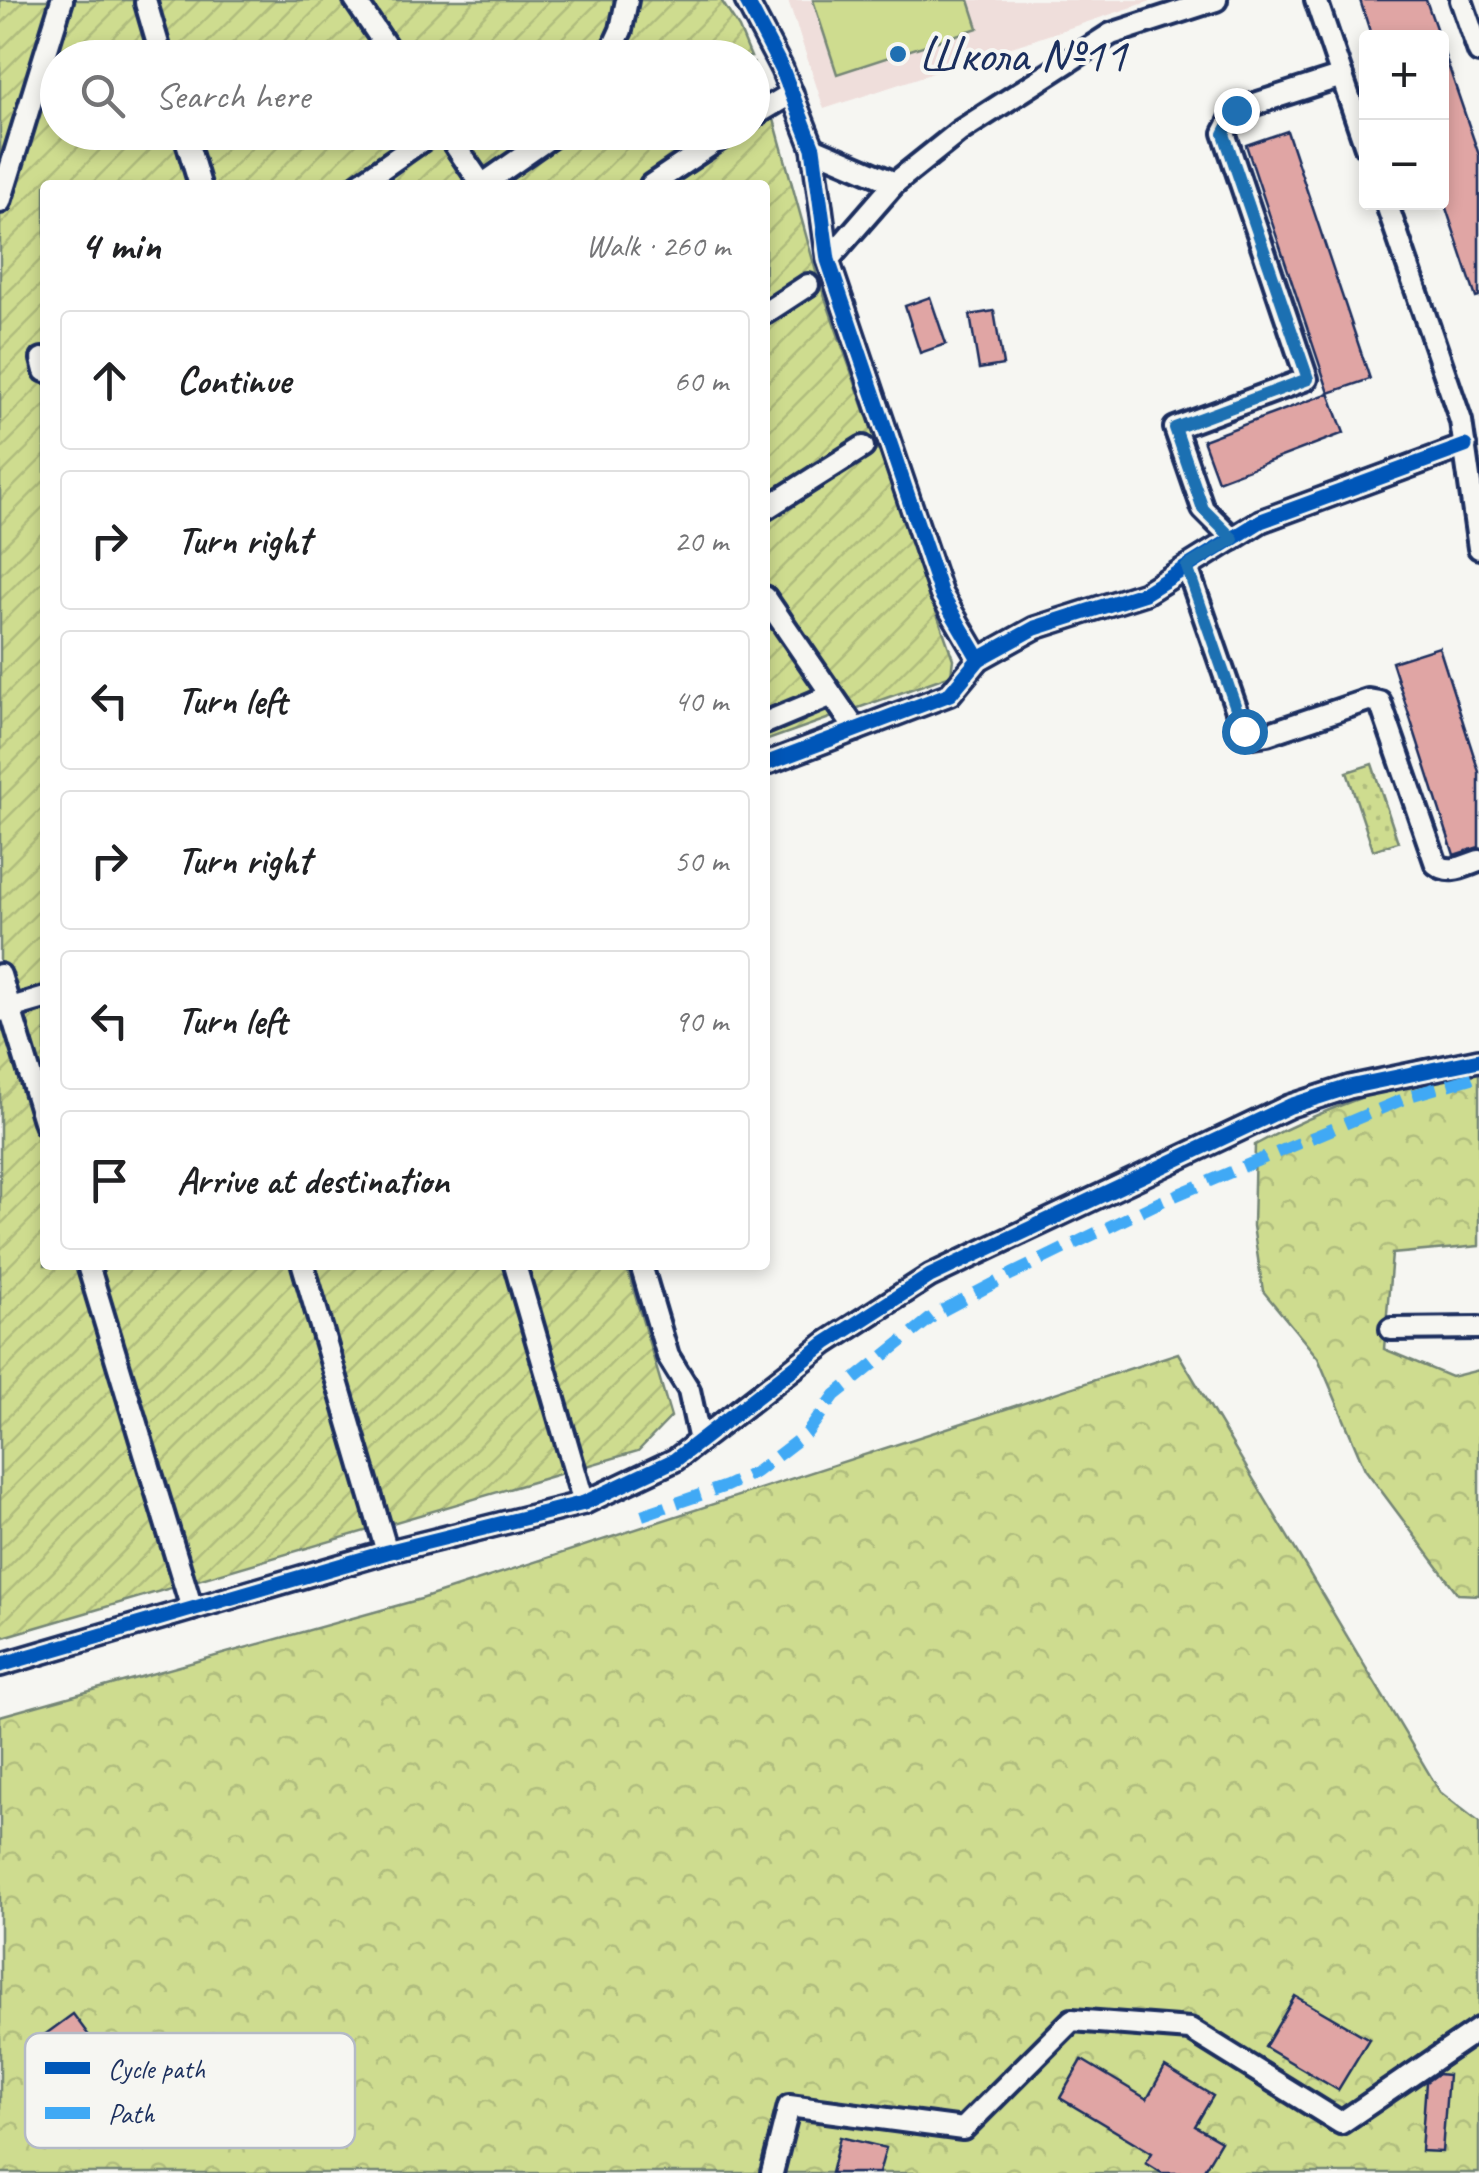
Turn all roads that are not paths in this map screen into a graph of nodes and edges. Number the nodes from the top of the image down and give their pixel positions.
1 (62, 0) edge
2 (354, 0) edge
3 (626, 0) edge
4 (746, 0) edge
5 (1216, 0) edge
6 (1316, 0) edge
7 (1460, 0) edge
8 (146, 3) dead end
9 (50, 40) edge
10 (157, 40) edge
11 (382, 40) edge
12 (616, 40) edge
13 (766, 40) edge
14 (770, 49) edge
15 (1479, 52) edge
16 (40, 72) edge
17 (1342, 76) junction
18 (792, 93) junction
19 (770, 106) edge
20 (1359, 126) edge
21 (814, 148) junction
22 (189, 150) edge
23 (408, 150) edge
24 (458, 150) edge
25 (532, 150) edge
26 (703, 150) edge
27 (198, 180) edge
28 (365, 180) edge
29 (479, 180) edge
30 (489, 180) edge
31 (658, 180) edge
32 (895, 184) junction
33 (0, 202) edge
34 (1389, 210) edge
35 (828, 260) junction
36 (808, 285) dead end
37 (770, 310) edge
38 (1470, 418) edge
39 (1465, 446) junction
40 (863, 447) dead end
41 (770, 506) edge
42 (1233, 539) junction
43 (1479, 548) edge
44 (1187, 567) junction
45 (770, 604) edge
46 (979, 659) junction
47 (832, 695) junction
48 (770, 721) edge
49 (856, 730) junction
50 (770, 762) edge
51 (1479, 861) edge
52 (0, 976) edge
53 (40, 1000) edge
54 (5, 1010) edge
55 (1479, 1060) edge
56 (40, 1110) edge
57 (90, 1270) edge
58 (304, 1270) edge
59 (516, 1270) edge
60 (643, 1270) edge
61 (1479, 1328) edge
62 (1391, 1330) dead end
63 (700, 1441) junction
64 (584, 1503) junction
65 (388, 1552) junction
66 (192, 1609) junction
67 (0, 1665) edge
68 (1479, 2028) edge
69 (772, 2173) edge

1 - 9 street
2 - 11 street
3 - 12 street
4 - 13 street
5 - 32 street
6 - 17 street
7 - 15 street
8 - 10 street
14 - 18 street
16 - 33 street
17 - 20 street
17 - 42 street
18 - 19 street
18 - 21 street
21 - 32 street
21 - 35 street
22 - 27 street
23 - 28 street
24 - 29 street
25 - 30 street
26 - 31 street
32 - 35 street
34 - 38 street
35 - 46 street
36 - 37 street
38 - 39 street
39 - 42 street
39 - 43 street
40 - 41 street
42 - 44 street
44 - 46 street
44 - 51 street
45 - 47 street
46 - 49 street
47 - 48 street
47 - 49 street
49 - 50 street
52 - 54 street
53 - 54 street
54 - 56 street
55 - 63 street
57 - 66 street
58 - 65 street
59 - 64 street
60 - 63 street
61 - 62 street
63 - 64 street
64 - 65 street
65 - 66 street
66 - 67 street
68 - 69 street

